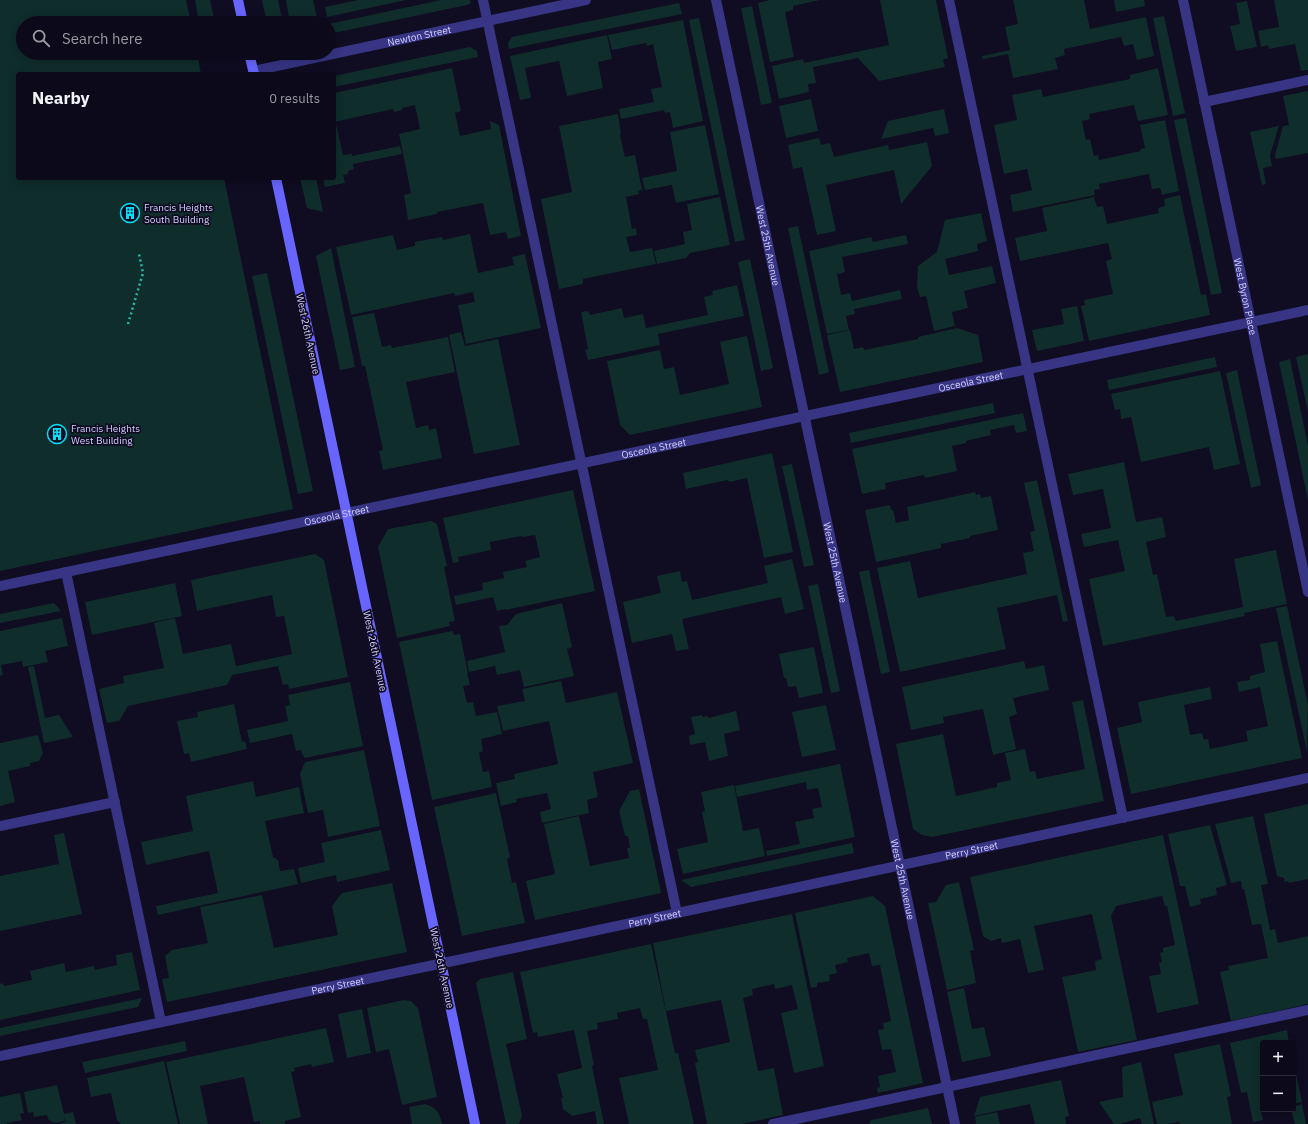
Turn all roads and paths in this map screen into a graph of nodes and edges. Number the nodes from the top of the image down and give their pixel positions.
1 (238, 0) edge
2 (483, 0) edge
3 (586, 0) edge
4 (716, 0) edge
5 (949, 0) edge
6 (1183, 0) edge
7 (241, 16) edge
8 (488, 21) junction
9 (336, 55) edge
10 (250, 60) edge
11 (312, 60) edge
12 (253, 72) edge
13 (258, 72) edge
14 (1308, 80) edge
15 (1204, 102) junction
16 (276, 180) edge
17 (139, 254) dead end
18 (1308, 310) edge
19 (1251, 322) junction
20 (128, 324) dead end
21 (1028, 369) junction
22 (805, 416) junction
23 (581, 463) junction
24 (346, 513) junction
25 (66, 572) junction
26 (0, 586) edge
27 (1308, 592) edge
28 (1308, 778) edge
29 (115, 802) junction
30 (1123, 818) junction
31 (0, 826) edge
32 (900, 865) junction
33 (677, 913) junction
34 (440, 964) junction
35 (1308, 1010) edge
36 (161, 1022) junction
37 (0, 1056) edge
38 (947, 1087) junction
39 (475, 1124) edge
40 (773, 1124) edge
41 (954, 1124) edge

1 - 7 street
2 - 8 street
3 - 8 street, Newton Street
4 - 22 street, West 25th Avenue
5 - 21 street
6 - 15 street, West Byron Place
8 - 9 street, Newton Street
8 - 23 street
10 - 12 street
11 - 13 street, Newton Street
14 - 15 street
15 - 19 street, West Byron Place
16 - 24 street, West 26th Avenue
17 - 20 path
18 - 19 street, Osceola Street
19 - 21 street, Osceola Street
19 - 27 street, West Byron Place
21 - 22 street, Osceola Street
21 - 30 street
22 - 23 street, Osceola Street
22 - 32 street, West 25th Avenue
23 - 24 street, Osceola Street
23 - 33 street
24 - 25 street, Osceola Street
24 - 34 street, West 26th Avenue
25 - 26 street, Osceola Street
25 - 29 street
28 - 30 street, Perry Street
29 - 31 street
29 - 36 street
30 - 32 street, Perry Street
32 - 33 street, Perry Street
32 - 38 street, West 25th Avenue
33 - 34 street, Perry Street
34 - 36 street, Perry Street
34 - 39 street, West 26th Avenue
35 - 38 street
36 - 37 street, Perry Street
38 - 40 street
38 - 41 street, West 25th Avenue

